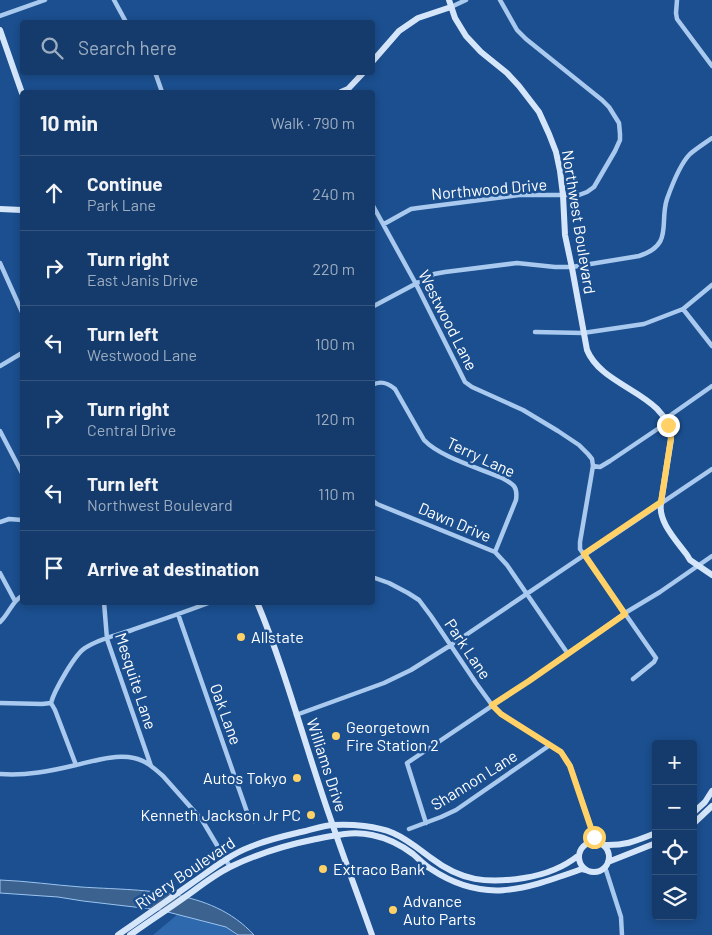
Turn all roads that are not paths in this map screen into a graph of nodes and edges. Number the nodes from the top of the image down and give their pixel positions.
1 (45, 0) edge
2 (114, 0) edge
3 (466, 0) edge
4 (500, 0) edge
5 (677, 0) edge
6 (450, 3) edge
7 (0, 16) edge
8 (125, 20) edge
9 (0, 30) edge
10 (375, 58) edge
11 (712, 66) edge
12 (156, 75) edge
13 (361, 75) edge
14 (21, 90) edge
15 (161, 90) edge
16 (344, 90) edge
17 (712, 138) edge
18 (563, 195) junction
19 (0, 209) edge
20 (375, 209) edge
21 (20, 210) edge
22 (384, 224) junction
23 (0, 263) edge
24 (572, 266) junction
25 (416, 284) junction
26 (712, 285) edge
27 (375, 305) edge
28 (20, 308) edge
29 (683, 309) junction
30 (535, 332) dead end
31 (583, 333) junction
32 (712, 346) edge
33 (20, 355) edge
34 (0, 366) edge
35 (375, 384) edge
36 (712, 386) edge
37 (666, 419) junction
38 (0, 431) edge
39 (593, 466) junction
40 (20, 469) edge
41 (712, 469) edge
42 (375, 502) edge
43 (661, 502) junction
44 (20, 520) edge
45 (0, 522) edge
46 (495, 552) junction
47 (584, 554) junction
48 (712, 556) edge
49 (698, 566) junction
50 (0, 573) edge
51 (712, 575) edge
52 (375, 578) edge
53 (527, 594) junction
54 (20, 597) edge
55 (15, 601) junction
56 (104, 605) edge
57 (203, 605) edge
58 (258, 605) edge
59 (178, 614) junction
60 (625, 614) junction
61 (0, 622) edge
62 (107, 639) junction
63 (451, 645) junction
64 (568, 654) junction
65 (633, 679) dead end
66 (0, 703) edge
67 (51, 703) junction
68 (492, 705) junction
69 (296, 715) junction
70 (550, 745) junction
71 (76, 765) junction
72 (151, 766) junction
73 (0, 774) edge
74 (712, 791) edge
75 (712, 806) edge
76 (697, 809) edge
77 (697, 820) edge
78 (254, 821) dead end
79 (426, 823) junction
80 (332, 825) junction
81 (409, 829) dead end
82 (336, 835) junction
83 (652, 836) edge
84 (596, 842) junction
85 (603, 845) junction
86 (652, 845) edge
87 (579, 855) junction
88 (225, 859) junction
89 (606, 865) junction
90 (230, 867) junction
91 (586, 870) junction
92 (118, 935) edge
93 (130, 935) edge
94 (372, 935) edge
95 (622, 935) edge

1 - 7 street
2 - 8 street
3 - 6 street
4 - 18 street, Northwood Drive
5 - 11 street
6 - 10 street
6 - 18 street, Northwest Boulevard
9 - 14 street
12 - 15 street
13 - 16 street
17 - 24 street
18 - 22 street, Northwood Drive
18 - 24 street, Northwest Boulevard
19 - 21 street
20 - 22 street, Westwood Lane
22 - 25 street, Westwood Lane
23 - 28 street
24 - 25 street
24 - 31 street, Northwest Boulevard
25 - 27 street
25 - 39 street, Westwood Lane
26 - 29 street
29 - 31 street
29 - 32 street
30 - 31 street
31 - 37 street, Northwest Boulevard
33 - 34 street
35 - 46 street, Terry Lane
36 - 37 street
37 - 39 street
37 - 43 street
38 - 40 street
39 - 47 street
41 - 43 street
42 - 46 street, Dawn Drive
43 - 47 street
43 - 49 street
44 - 45 street
46 - 53 street, Dawn Drive
47 - 53 street
47 - 60 street
48 - 49 street
49 - 51 street
49 - 60 street
50 - 55 street
52 - 63 street, Park Lane
53 - 63 street
53 - 64 street, Dawn Drive
54 - 55 street
55 - 61 street
56 - 62 street, Mesquite Lane
57 - 59 street
58 - 69 street, Williams Drive
59 - 62 street
59 - 78 street, Oak Lane
60 - 64 street
60 - 65 street
62 - 67 street
62 - 72 street, Mesquite Lane
63 - 68 street, Park Lane
63 - 69 street
64 - 68 street
66 - 67 street
67 - 71 street
68 - 70 street, Park Lane
68 - 79 street
69 - 80 street, Williams Drive
70 - 79 street, Shannon Lane
70 - 84 street, Park Lane
71 - 72 street
71 - 73 street
72 - 88 street
74 - 76 street
75 - 77 street
79 - 81 street, Shannon Lane
80 - 82 street, Williams Drive
80 - 87 street, Rivery Boulevard
80 - 88 street, Rivery Boulevard
82 - 90 street, Rivery Boulevard
82 - 91 street, Rivery Boulevard
82 - 94 street, Williams Drive
83 - 85 street
84 - 85 street
84 - 87 street
85 - 89 street
86 - 89 street
87 - 91 street
88 - 90 street
88 - 92 street, Rivery Boulevard
89 - 91 street
89 - 95 street
90 - 93 street, Rivery Boulevard

